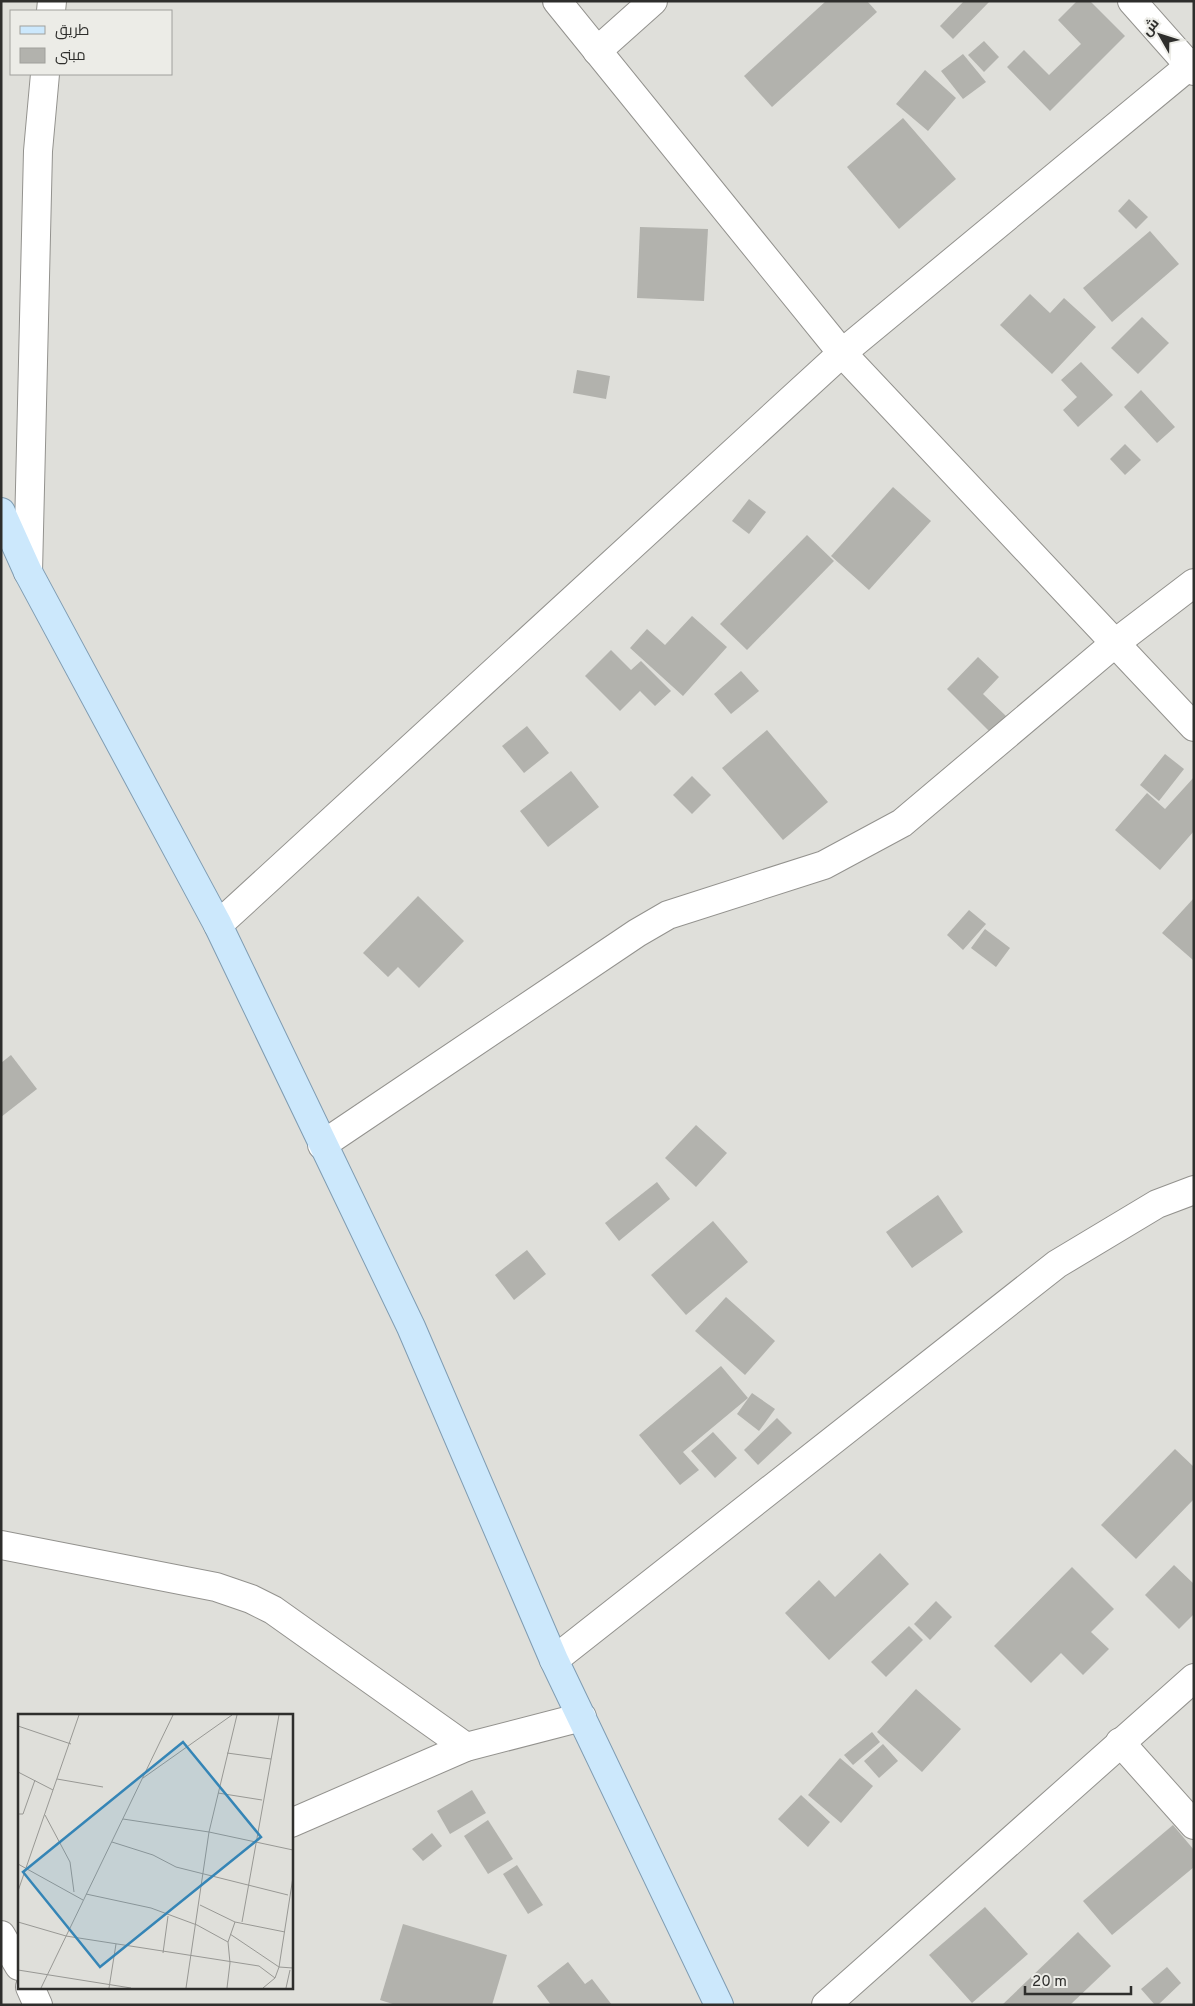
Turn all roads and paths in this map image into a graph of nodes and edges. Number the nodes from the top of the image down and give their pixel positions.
1 (557, 1) edge
2 (653, 1) edge
3 (1132, 1) edge
4 (597, 51) junction
5 (1192, 66) edge
6 (45, 75) edge
7 (842, 353) junction
8 (1, 512) edge
9 (28, 572) junction
10 (1194, 583) edge
11 (1114, 644) junction
12 (1194, 727) edge
13 (218, 925) junction
14 (322, 1145) junction
15 (1194, 1190) edge
16 (1, 1546) edge
17 (554, 1660) junction
18 (1194, 1678) edge
19 (582, 1718) junction
20 (1120, 1742) junction
21 (466, 1747) junction
22 (292, 1823) edge
23 (1194, 1825) edge
24 (30, 1988) edge
25 (38, 2005) edge
26 (719, 2005) edge
27 (826, 2005) edge

1 - 4 street
2 - 4 street
3 - 5 street
4 - 7 street
5 - 7 street
6 - 9 street
7 - 11 street
7 - 13 street
8 - 9 main road
9 - 13 main road
10 - 11 street
11 - 12 street
11 - 14 street
13 - 14 main road
14 - 17 main road
15 - 17 street
16 - 21 street
17 - 19 main road
18 - 20 street
19 - 21 street
19 - 26 main road
20 - 23 street
20 - 27 street
21 - 22 street
24 - 25 street

